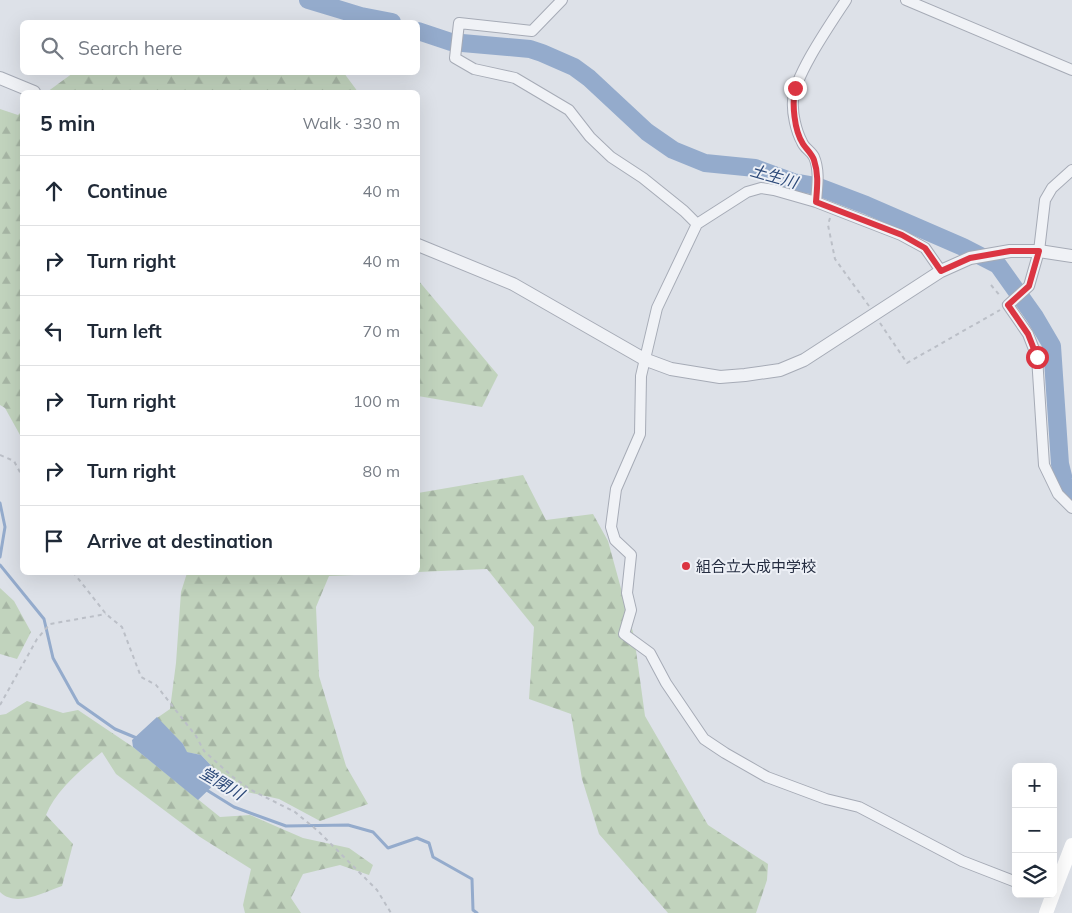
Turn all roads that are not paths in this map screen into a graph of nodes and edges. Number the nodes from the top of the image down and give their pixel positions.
1 (562, 0) edge
2 (846, 0) edge
3 (906, 0) edge
4 (1072, 70) edge
5 (0, 78) edge
6 (29, 90) edge
7 (1072, 170) edge
8 (816, 202) junction
9 (696, 224) junction
10 (420, 247) edge
11 (1039, 251) junction
12 (1072, 256) edge
13 (941, 271) junction
14 (644, 359) junction
15 (1072, 508) edge
16 (1072, 845) edge
17 (1012, 880) edge
18 (1057, 881) edge
19 (1050, 898) edge
20 (1046, 913) edge

1 - 9 street
2 - 8 street
3 - 4 street
5 - 6 street
7 - 11 street
8 - 9 street
8 - 13 street
9 - 14 street
10 - 14 street
11 - 12 street
11 - 13 street
11 - 15 street
13 - 14 street
14 - 17 street
16 - 18 main road
19 - 20 main road

